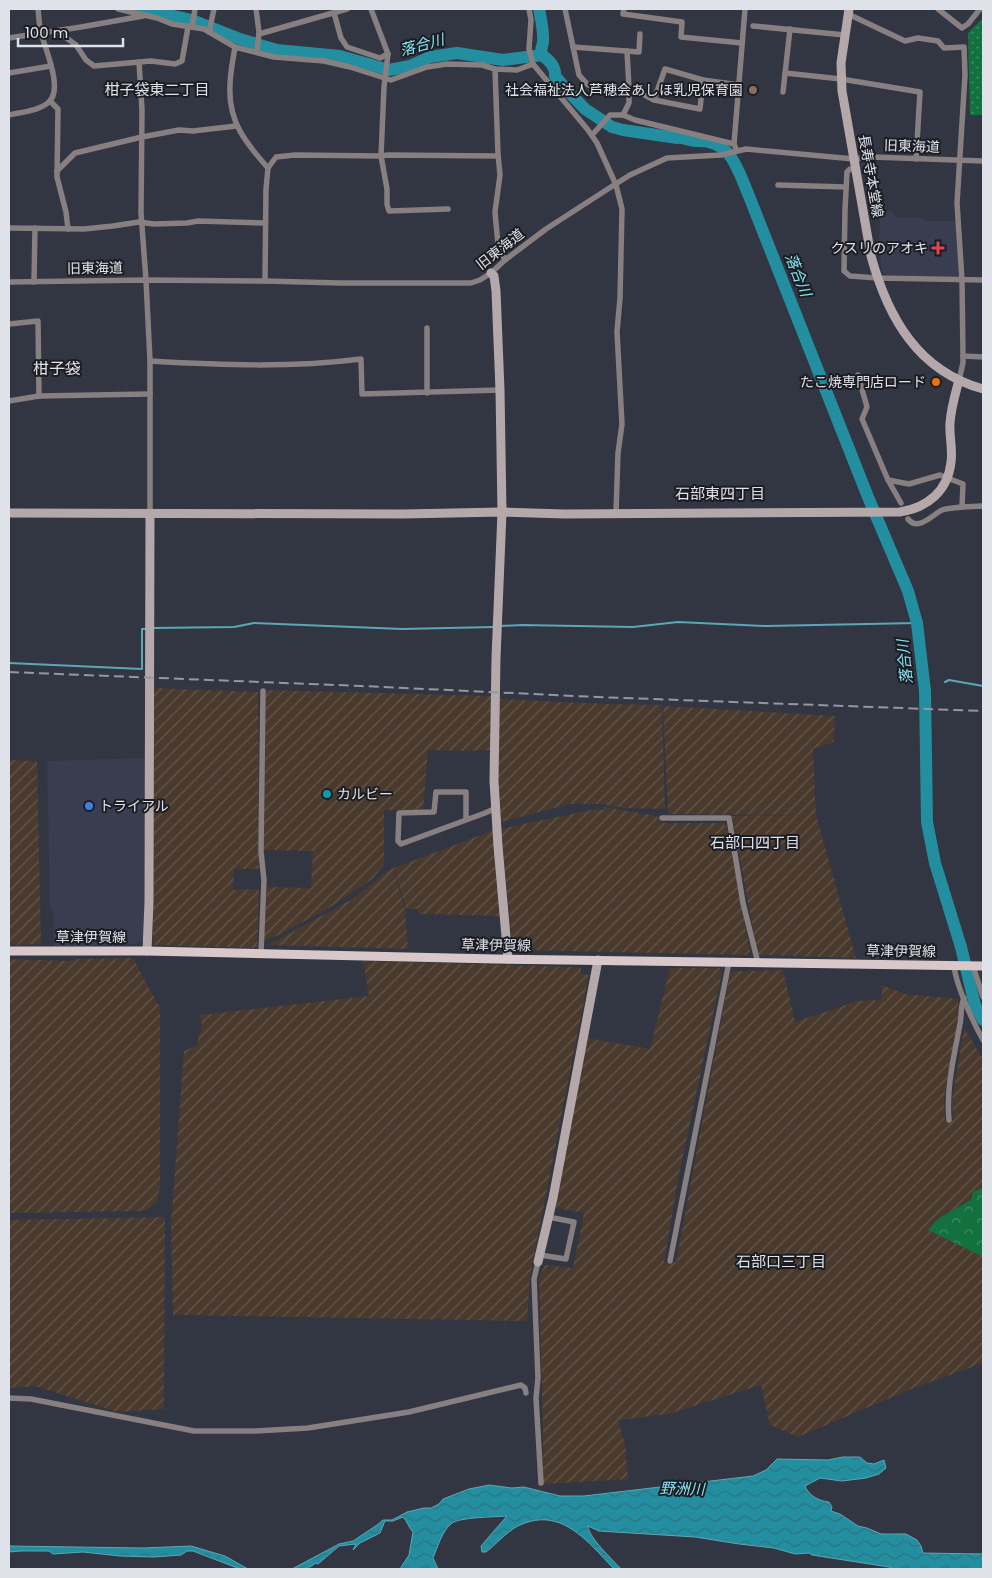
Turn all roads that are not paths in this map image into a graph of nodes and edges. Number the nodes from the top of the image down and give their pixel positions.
1 (38, 9) edge
2 (118, 9) edge
3 (195, 9) edge
4 (214, 9) edge
5 (256, 9) edge
6 (347, 9) edge
7 (371, 9) edge
8 (529, 9) edge
9 (565, 9) edge
10 (624, 9) edge
11 (653, 9) edge
12 (745, 9) edge
13 (938, 9) edge
14 (980, 9) edge
15 (849, 11) edge
16 (334, 13) junction
17 (145, 15) junction
18 (652, 18) junction
19 (191, 24) junction
20 (753, 26) dead end
21 (210, 28) junction
22 (790, 30) junction
23 (57, 31) junction
24 (41, 33) junction
25 (259, 34) junction
26 (640, 34) dead end
27 (845, 34) junction
28 (9, 38) edge
29 (742, 43) junction
30 (234, 47) junction
31 (572, 47) junction
32 (626, 51) junction
33 (257, 52) junction
34 (388, 54) junction
35 (138, 62) junction
36 (533, 64) junction
37 (51, 66) junction
38 (495, 69) junction
39 (9, 73) edge
40 (785, 73) junction
41 (386, 78) junction
42 (841, 79) junction
43 (703, 80) junction
44 (739, 85) junction
45 (629, 88) junction
46 (783, 92) dead end
47 (654, 100) junction
48 (50, 101) junction
49 (9, 115) edge
50 (623, 115) junction
51 (236, 126) junction
52 (592, 135) junction
53 (142, 137) junction
54 (734, 144) junction
55 (735, 151) junction
56 (381, 156) junction
57 (498, 156) junction
58 (854, 159) junction
59 (916, 159) junction
60 (960, 161) junction
61 (983, 161) edge
62 (268, 168) junction
63 (856, 168) junction
64 (57, 170) junction
65 (778, 184) dead end
66 (616, 185) junction
67 (846, 187) junction
68 (448, 209) dead end
69 (142, 222) junction
70 (266, 223) junction
71 (9, 228) edge
72 (35, 228) junction
73 (68, 229) junction
74 (505, 260) junction
75 (491, 273) junction
76 (877, 278) junction
77 (146, 280) junction
78 (265, 280) junction
79 (962, 280) junction
80 (983, 280) edge
81 (9, 282) edge
82 (34, 282) junction
83 (9, 324) edge
84 (427, 328) dead end
85 (963, 356) junction
86 (983, 357) edge
87 (150, 361) junction
88 (858, 375) dead end
89 (959, 380) junction
90 (500, 390) junction
91 (983, 390) edge
92 (427, 393) junction
93 (150, 394) junction
94 (39, 396) junction
95 (9, 401) edge
96 (948, 478) junction
97 (888, 480) junction
98 (901, 503) dead end
99 (983, 506) edge
100 (962, 507) junction
101 (502, 512) junction
102 (9, 513) edge
103 (616, 513) junction
104 (150, 514) junction
105 (908, 519) dead end
106 (263, 691) dead end
107 (496, 808) junction
108 (662, 818) dead end
109 (466, 820) junction
110 (9, 951) edge
111 (147, 951) junction
112 (261, 954) junction
113 (508, 958) junction
114 (598, 960) junction
115 (729, 962) junction
116 (758, 962) junction
117 (956, 966) junction
118 (972, 966) junction
119 (983, 966) edge
120 (983, 997) edge
121 (964, 998) junction
122 (983, 1040) edge
123 (949, 1120) dead end
124 (548, 1217) junction
125 (539, 1258) junction
126 (670, 1261) dead end
127 (526, 1393) dead end
128 (9, 1398) edge
129 (541, 1483) dead end

1 - 24 street
2 - 17 street
3 - 19 street
4 - 21 street
5 - 25 street
6 - 16 street
7 - 34 street
8 - 36 street
9 - 31 street
10 - 18 street
11 - 18 street
12 - 29 street
13 - 14 street
15 - 27 street, 長寿寺本堂線
15 - 60 street
16 - 25 street
16 - 34 street
17 - 19 street
17 - 23 street
18 - 29 street
19 - 21 street
19 - 35 street
20 - 22 street
21 - 30 street
22 - 27 street
22 - 40 street
23 - 24 street
23 - 35 street
24 - 28 street
24 - 37 street
25 - 33 street
26 - 32 street
27 - 42 street, 長寿寺本堂線
29 - 44 street
30 - 33 street
30 - 51 street
31 - 32 street
31 - 45 street
32 - 45 street
33 - 41 street
34 - 41 street
35 - 53 street
36 - 38 street
36 - 52 street
37 - 39 street
37 - 48 street
38 - 41 street
38 - 57 street
40 - 42 street
40 - 46 street
41 - 56 street
42 - 58 street, 長寿寺本堂線
42 - 59 street
43 - 44 street
43 - 47 street
43 - 47 street
44 - 54 street
45 - 47 street
45 - 50 street
48 - 49 street
48 - 64 street
50 - 52 street
50 - 54 street
51 - 53 street
51 - 62 street
52 - 66 street
53 - 64 street
53 - 69 street
54 - 55 street
55 - 58 street, 旧東海道
55 - 66 street, 旧東海道
56 - 57 street
56 - 62 street
56 - 68 street
57 - 74 street
58 - 59 street, 旧東海道
58 - 63 street, 長寿寺本堂線
59 - 60 street, 旧東海道
60 - 61 street, 旧東海道
60 - 79 street
62 - 70 street
63 - 67 street
63 - 76 street, 長寿寺本堂線
64 - 73 street
65 - 67 street
66 - 74 street, 旧東海道
66 - 103 street
67 - 76 street
69 - 70 street
69 - 73 street
69 - 77 street
70 - 78 street
71 - 72 street
72 - 73 street
72 - 82 street
74 - 75 street, 旧東海道
75 - 78 street, 旧東海道
75 - 90 street
76 - 79 street
76 - 89 street, 長寿寺本堂線
77 - 78 street, 旧東海道
77 - 82 street, 旧東海道
77 - 87 street
79 - 80 street
79 - 85 street
81 - 82 street, 旧東海道
83 - 94 street
84 - 92 street
85 - 86 street
85 - 89 street
87 - 92 street
87 - 93 street
88 - 97 street
89 - 91 street, 長寿寺本堂線
89 - 96 street
90 - 92 street
90 - 101 street
93 - 94 street
93 - 104 street
94 - 95 street
96 - 97 street
96 - 100 street
96 - 103 street
97 - 98 street
99 - 100 street
100 - 105 street
101 - 103 street
101 - 104 street
101 - 107 street
102 - 104 street
104 - 111 street
106 - 112 street
107 - 109 street
107 - 113 street
108 - 116 street
109 - 109 street
110 - 111 main road, 草津伊賀線
111 - 112 main road, 草津伊賀線
112 - 113 main road, 草津伊賀線
113 - 114 main road, 草津伊賀線
114 - 115 main road, 草津伊賀線
114 - 124 street
115 - 116 main road, 草津伊賀線
115 - 126 street
116 - 117 main road, 草津伊賀線
117 - 118 main road, 草津伊賀線
117 - 121 street
118 - 119 main road, 草津伊賀線
118 - 120 street
121 - 122 street
121 - 123 street
124 - 125 street
124 - 125 street
125 - 129 street
127 - 128 street

